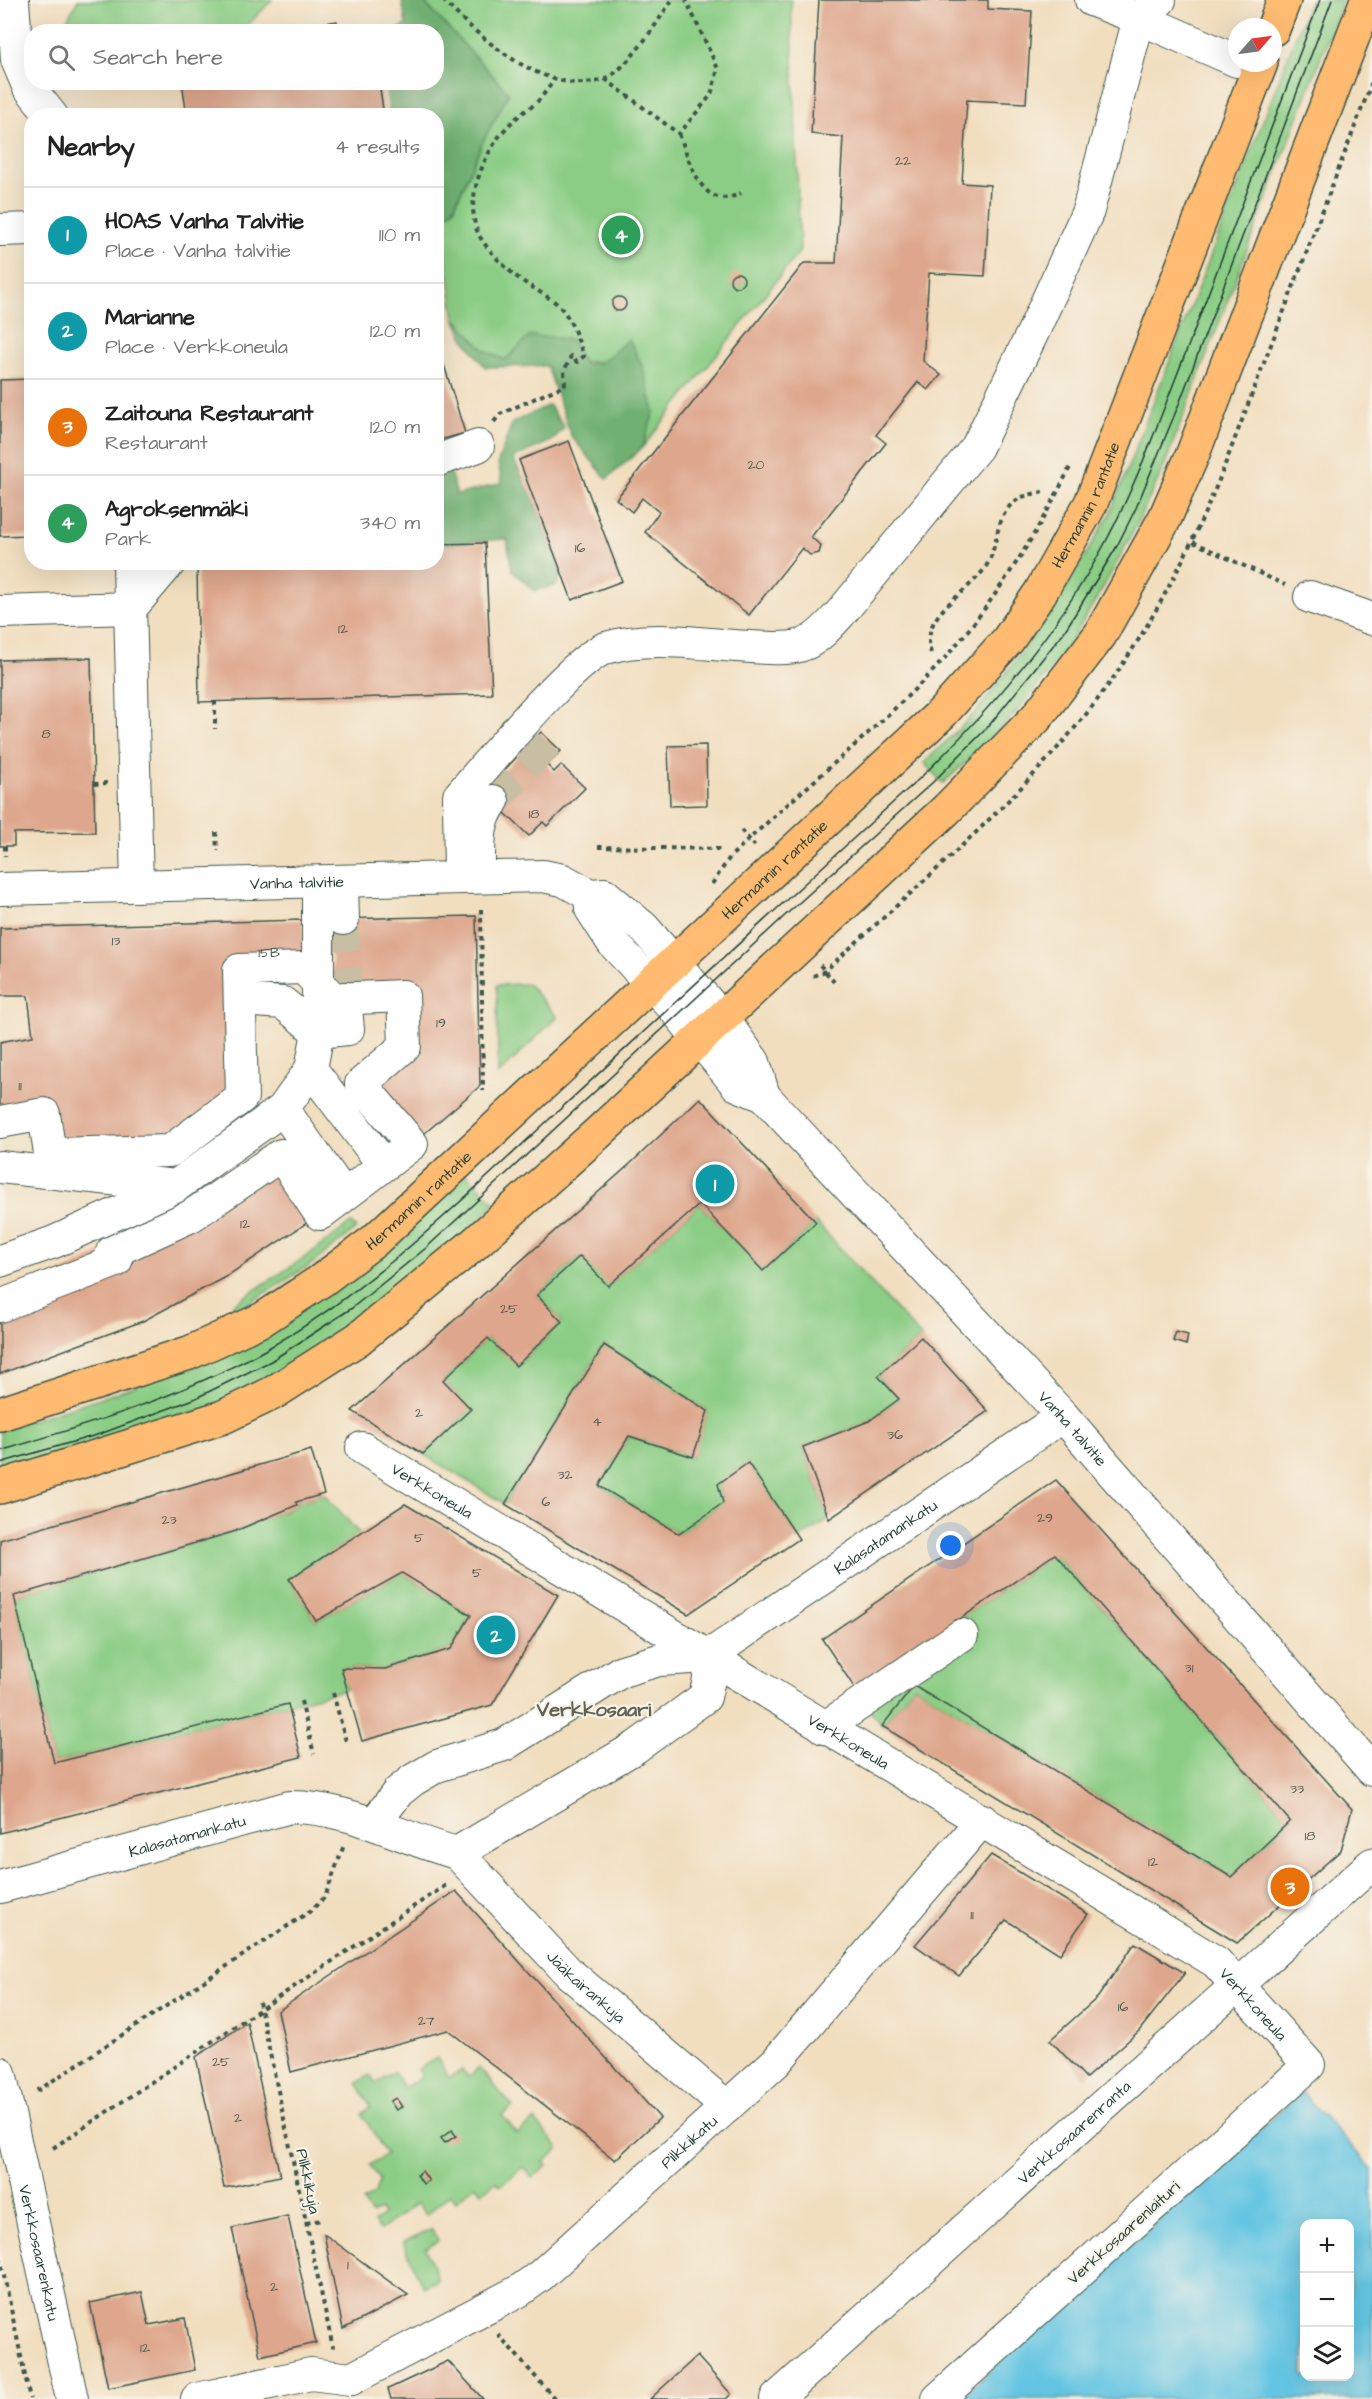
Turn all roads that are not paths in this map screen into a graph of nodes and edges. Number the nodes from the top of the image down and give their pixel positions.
1 (13, 0) edge
2 (1091, 0) edge
3 (1284, 0) edge
4 (1367, 0) edge
5 (1149, 9) edge
6 (1277, 18) edge
7 (1228, 52) edge
8 (1247, 72) edge
9 (24, 77) edge
10 (31, 90) edge
11 (46, 108) edge
12 (24, 229) edge
13 (0, 230) edge
14 (478, 446) road end
15 (444, 458) edge
16 (129, 570) edge
17 (163, 570) edge
18 (1310, 597) road end
19 (131, 608) junction
20 (0, 612) edge
21 (1372, 619) edge
22 (493, 801) tunnel mouth
23 (470, 878) junction
24 (330, 881) junction
25 (137, 886) junction
26 (0, 889) edge
27 (343, 919) tunnel mouth
28 (663, 972) junction
29 (241, 1000) dead end
30 (337, 1020) junction
31 (711, 1028) junction
32 (311, 1069) junction
33 (378, 1069) junction
34 (283, 1109) junction
35 (0, 1122) edge
36 (374, 1151) dead end
37 (0, 1167) edge
38 (335, 1183) dead end
39 (176, 1186) junction
40 (0, 1261) edge
41 (0, 1306) edge
42 (0, 1414) edge
43 (1063, 1416) junction
44 (362, 1448) dead end
45 (0, 1487) edge
46 (962, 1635) dead end
47 (707, 1657) junction
48 (824, 1728) junction
49 (1372, 1770) edge
50 (982, 1820) junction
51 (375, 1823) junction
52 (1372, 1864) edge
53 (454, 1868) junction
54 (0, 1887) edge
55 (1238, 1986) junction
56 (1309, 2065) joint
57 (0, 2073) edge
58 (727, 2107) junction
59 (7, 2146) edge
60 (348, 2381) edge
61 (72, 2399) edge
62 (197, 2399) edge
63 (776, 2399) edge
64 (938, 2399) edge

1 - 9 street
2 - 5 street
3 - 6 main road
4 - 31 main road
5 - 7 street
5 - 23 street
8 - 28 main road, Hermannin rantatie
10 - 11 street
12 - 13 street
14 - 15 street
16 - 19 street
17 - 19 street
18 - 21 street
19 - 20 street
19 - 25 street
22 - 23 street
23 - 24 street, Vanha talvitie
23 - 28 street, Vanha talvitie
24 - 25 street, Vanha talvitie
24 - 27 street
24 - 30 street
25 - 26 street, Vanha talvitie
28 - 31 street, Vanha talvitie
28 - 42 main road, Hermannin rantatie
29 - 30 street
30 - 32 street
30 - 33 street
31 - 43 street, Vanha talvitie
31 - 45 main road
32 - 34 street
32 - 36 street
33 - 35 street
33 - 41 street
34 - 38 street
34 - 39 street
37 - 39 street
39 - 40 street
43 - 47 street, Kalasatamankatu
43 - 49 street, Vanha talvitie
44 - 47 street, Verkkoneula
46 - 48 street
47 - 48 street, Verkkoneula
47 - 51 street
47 - 53 street
48 - 50 street, Verkkoneula
50 - 55 street, Verkkoneula
50 - 58 street, Pilkkikatu
51 - 53 street, Kalasatamankatu
51 - 54 street, Kalasatamankatu
52 - 55 street, Verkkosaarenranta
53 - 58 street, Jääkairankuja
55 - 56 street, Verkkoneula
55 - 63 street, Verkkosaarenranta
56 - 64 street, Verkkosaarenlaituri
57 - 59 street, Verkkosaarenkatu
58 - 60 street, Pilkkikatu
59 - 61 street, Verkkosaarenkatu
60 - 62 street

